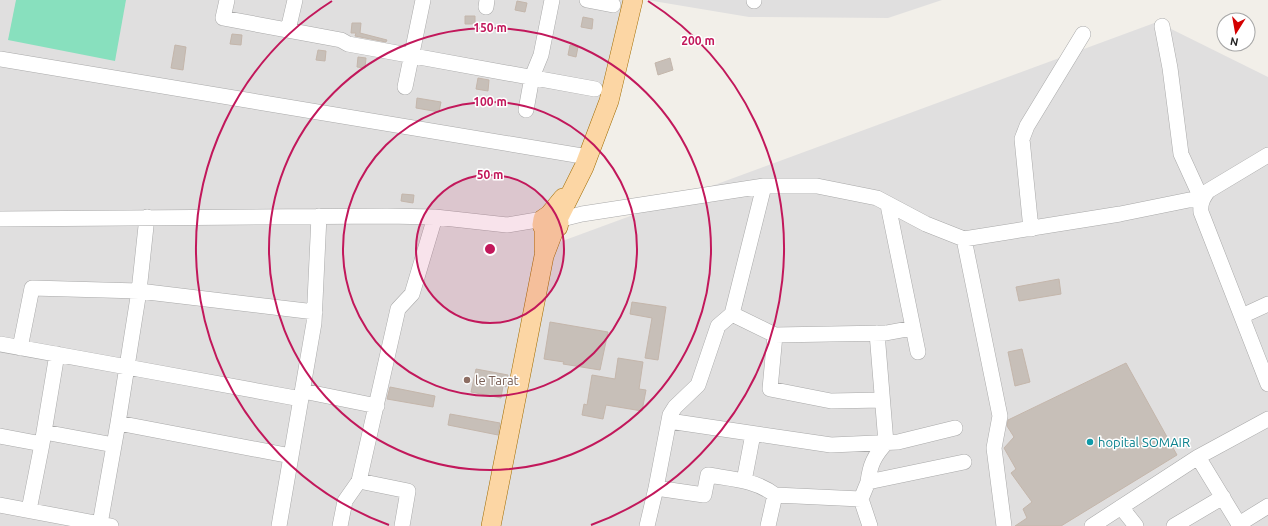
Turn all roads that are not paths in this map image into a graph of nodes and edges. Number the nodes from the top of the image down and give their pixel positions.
1 (227, 0) edge
2 (295, 0) edge
3 (423, 0) edge
4 (552, 0) edge
5 (587, 0) edge
6 (633, 0) edge
7 (613, 5) dead end
8 (1162, 26) dead end
9 (288, 30) junction
10 (1083, 34) dead end
11 (411, 56) junction
12 (0, 59) edge
13 (532, 77) junction
14 (405, 87) dead end
15 (594, 89) dead end
16 (526, 110) dead end
17 (1268, 155) edge
18 (586, 162) junction
19 (764, 186) junction
20 (1202, 200) junction
21 (888, 205) junction
22 (319, 216) junction
23 (147, 217) junction
24 (435, 217) junction
25 (0, 219) edge
26 (551, 223) junction
27 (1031, 229) junction
28 (964, 239) junction
29 (139, 291) junction
30 (1268, 304) edge
31 (315, 312) junction
32 (732, 314) junction
33 (1242, 316) junction
34 (913, 328) junction
35 (877, 333) junction
36 (775, 335) junction
37 (0, 344) edge
38 (20, 348) junction
39 (918, 352) dead end
40 (57, 354) junction
41 (127, 366) junction
42 (1268, 384) edge
43 (302, 395) junction
44 (882, 400) junction
45 (377, 406) junction
46 (1268, 419) edge
47 (669, 421) junction
48 (118, 423) junction
49 (955, 428) dead end
50 (754, 434) junction
51 (0, 436) edge
52 (43, 438) junction
53 (886, 443) junction
54 (114, 445) junction
55 (291, 456) junction
56 (1198, 457) junction
57 (964, 462) dead end
58 (744, 481) junction
59 (359, 482) junction
60 (868, 482) junction
61 (656, 488) junction
62 (775, 495) junction
63 (1223, 497) junction
64 (861, 499) junction
65 (0, 505) edge
66 (1268, 506) edge
67 (1121, 507) junction
68 (29, 510) junction
69 (105, 525) edge
70 (1239, 525) edge
71 (279, 526) edge
72 (340, 526) edge
73 (402, 526) edge
74 (491, 526) edge
75 (647, 526) edge
76 (768, 526) edge
77 (870, 526) edge
78 (1004, 526) edge
79 (1092, 526) edge
80 (1136, 526) edge
81 (1174, 526) edge

1 - 9 street
2 - 9 street
3 - 11 street
4 - 13 street
5 - 7 street
6 - 18 main road
8 - 20 street
9 - 11 street
10 - 27 street
11 - 13 street
11 - 14 street
12 - 18 street
13 - 15 street
13 - 16 street
17 - 20 street
18 - 26 main road
19 - 21 street
19 - 26 street
19 - 32 street
20 - 27 street
20 - 33 street
21 - 28 street
21 - 34 street
22 - 23 street
22 - 24 street
22 - 31 street
23 - 25 street
23 - 29 street
24 - 26 street
24 - 45 street
26 - 74 main road
27 - 28 street
28 - 78 street
29 - 31 street
29 - 38 street
29 - 41 street
30 - 33 street
31 - 43 street
32 - 36 street
32 - 47 street
33 - 42 street
34 - 35 street
34 - 39 street
35 - 36 street
35 - 44 street
36 - 44 street
37 - 38 street
38 - 40 street
40 - 41 street
40 - 52 street
41 - 43 street
41 - 48 street
43 - 45 street
43 - 55 street
44 - 53 street
45 - 59 street
46 - 56 street
47 - 50 street
47 - 61 street
48 - 54 street
48 - 55 street
49 - 53 street
50 - 53 street
50 - 58 street
51 - 52 street
52 - 54 street
52 - 68 street
53 - 60 street
54 - 69 street
55 - 71 street
56 - 63 street
56 - 67 street
57 - 60 street
58 - 61 street
58 - 62 street
59 - 72 street
59 - 73 street
60 - 64 street
61 - 75 street
62 - 64 street
62 - 76 street
63 - 70 street
63 - 81 street
64 - 77 street
65 - 68 street
66 - 70 street
67 - 79 street
67 - 80 street
68 - 69 street

